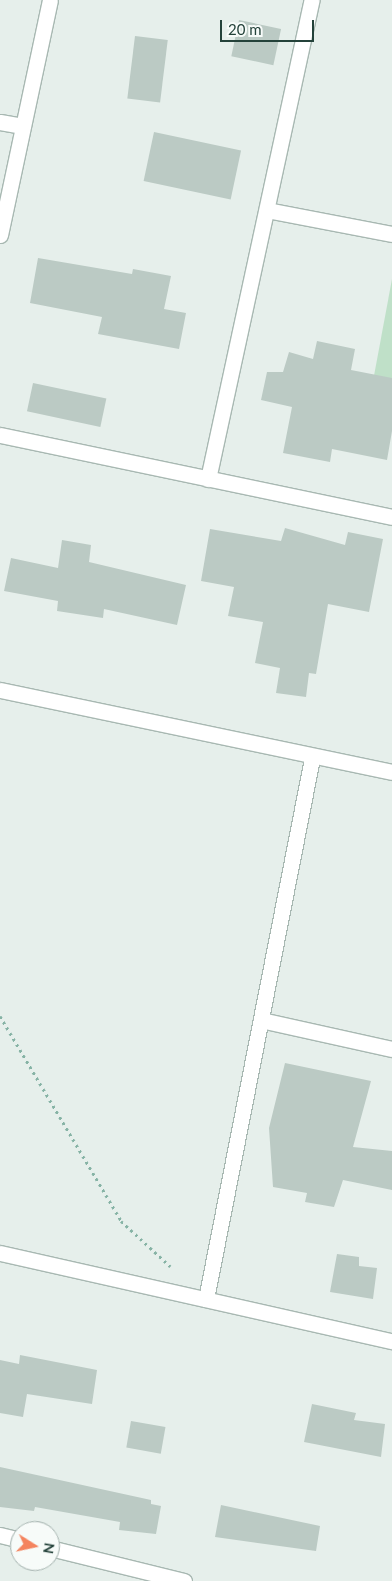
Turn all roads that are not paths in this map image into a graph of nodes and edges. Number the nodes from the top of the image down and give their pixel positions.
1 (50, 0) edge
2 (312, 0) edge
3 (0, 122) edge
4 (23, 126) junction
5 (267, 210) junction
6 (392, 234) edge
7 (0, 235) edge
8 (0, 435) edge
9 (208, 479) junction
10 (392, 517) edge
11 (0, 690) edge
12 (312, 758) junction
13 (392, 772) edge
14 (261, 1020) junction
15 (392, 1049) edge
16 (0, 1253) edge
17 (206, 1299) junction
18 (392, 1341) edge
19 (60, 1551) edge
20 (133, 1575) edge
21 (184, 1581) edge

1 - 4 street
2 - 5 street
3 - 4 street
4 - 7 street
5 - 6 street
5 - 9 street
8 - 9 street
9 - 10 street
11 - 12 street
12 - 13 street
12 - 14 street
14 - 15 street
14 - 17 street
16 - 17 street
17 - 18 street
19 - 20 street
20 - 21 street

